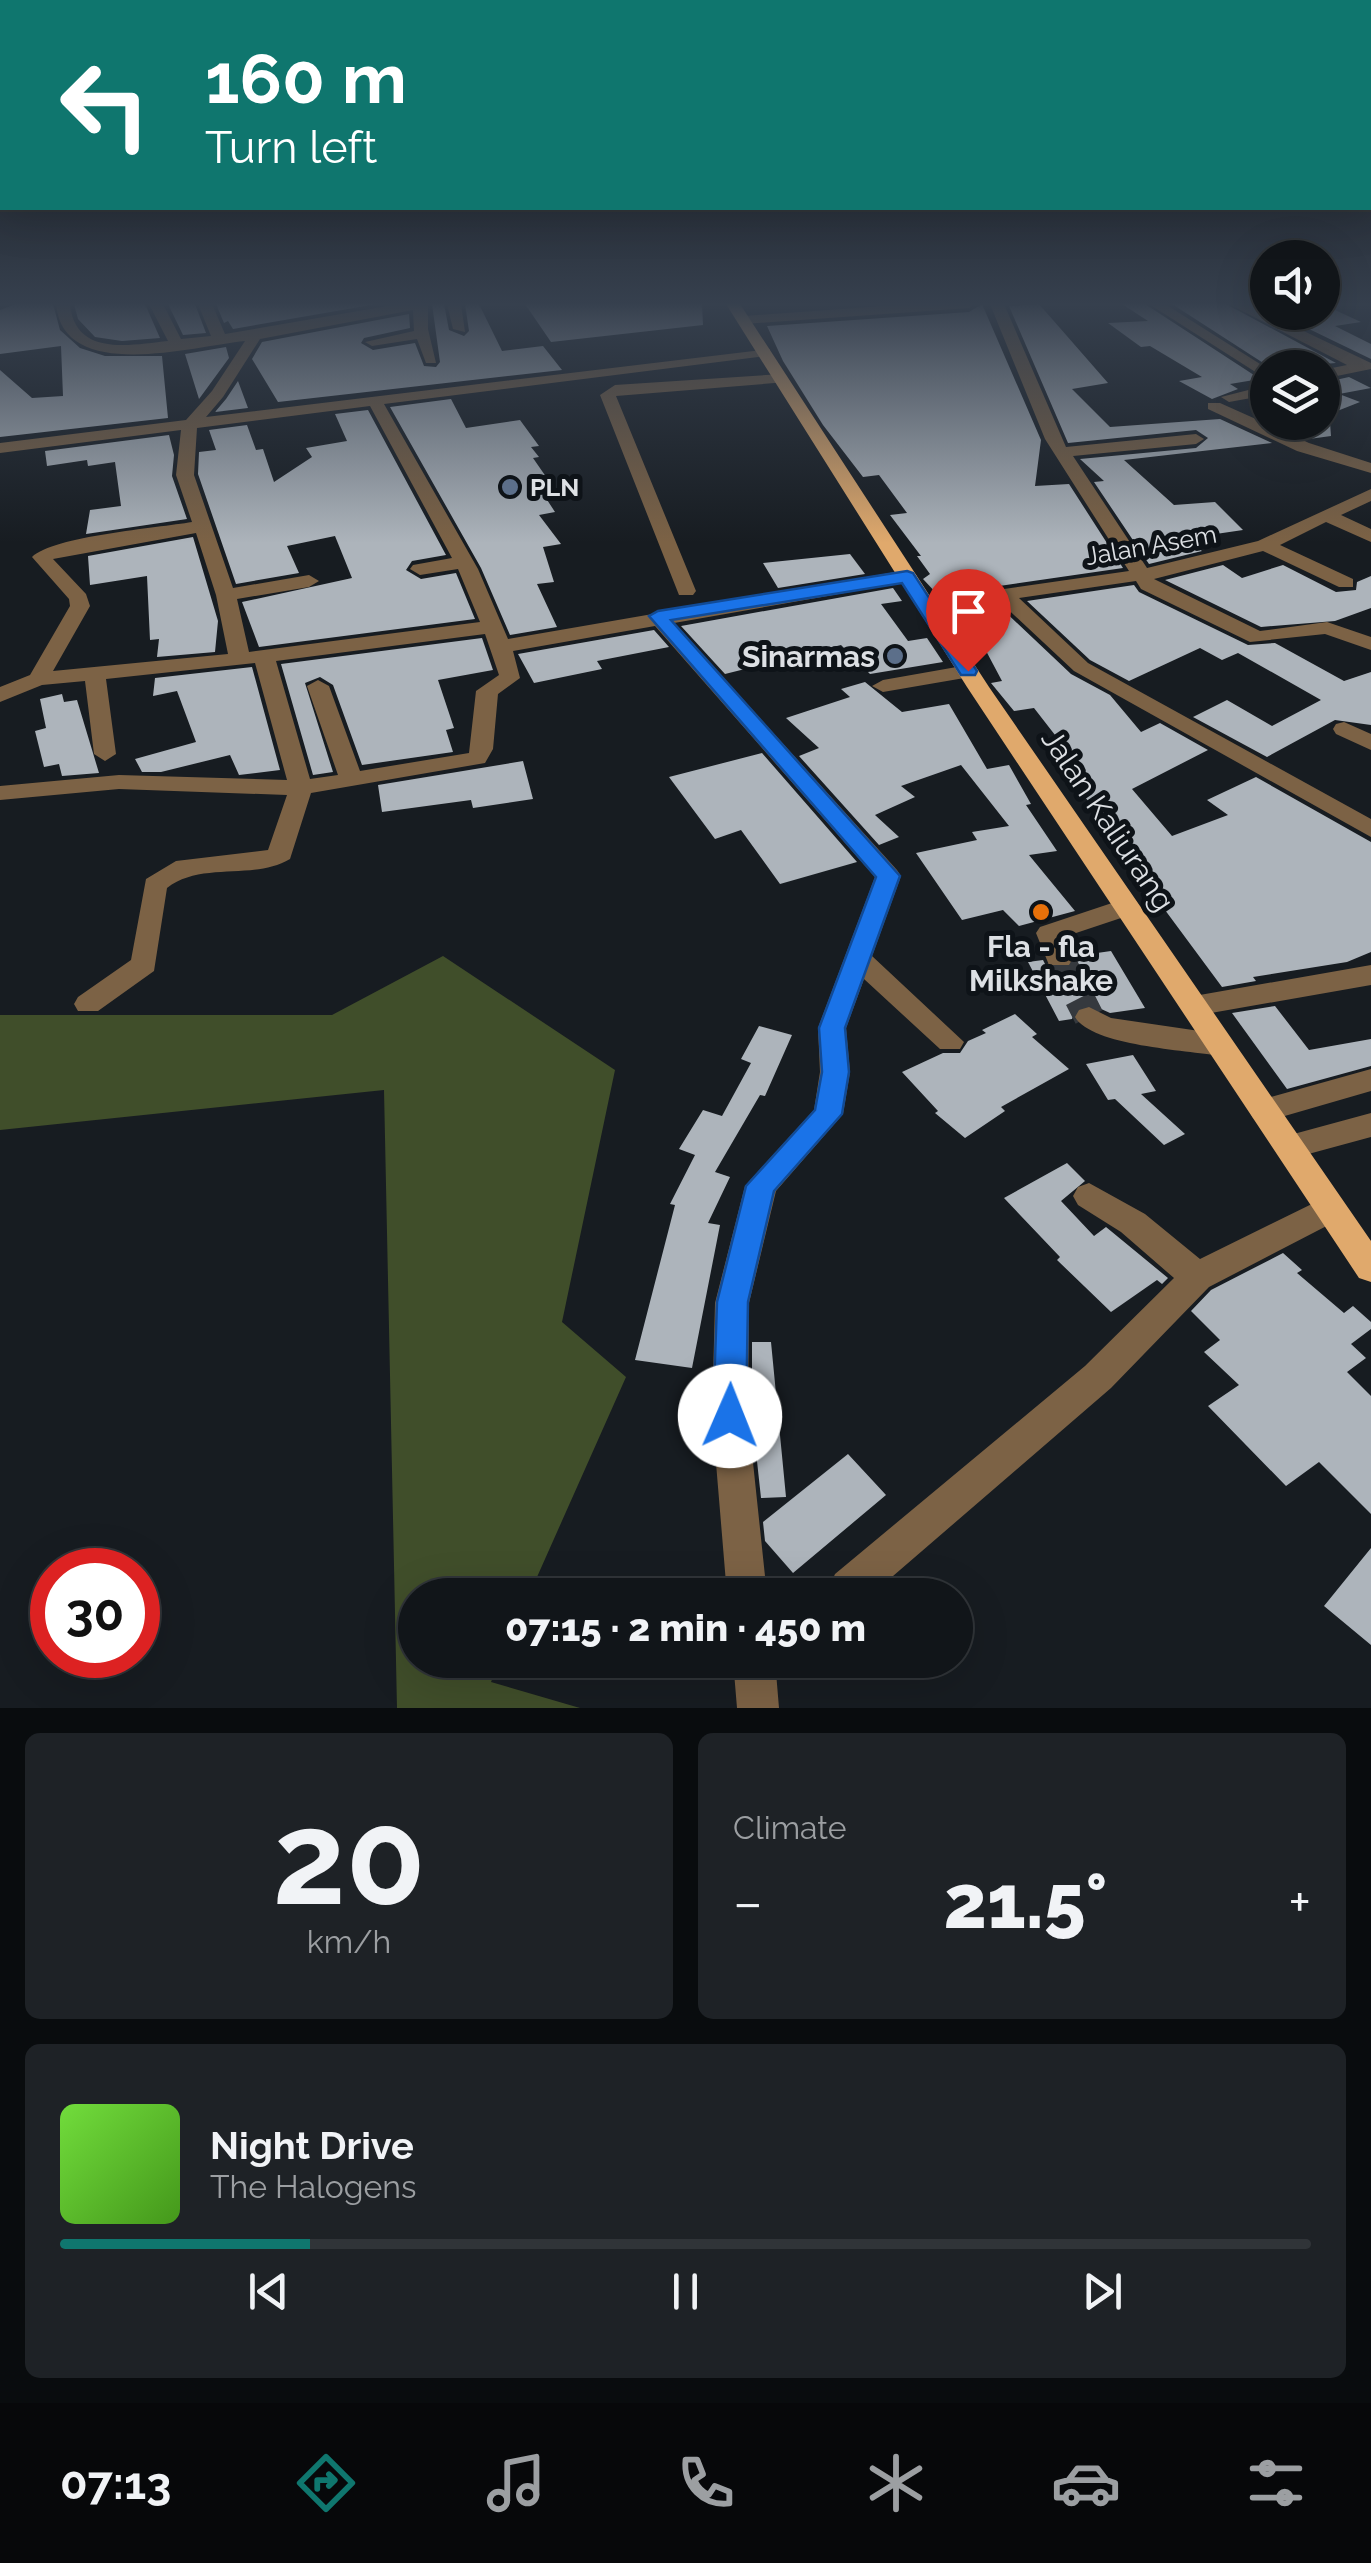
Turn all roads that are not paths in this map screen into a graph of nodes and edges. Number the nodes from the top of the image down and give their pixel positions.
1 (225, 384) edge
2 (507, 384) edge
3 (711, 384) edge
4 (785, 384) edge
5 (1028, 384) edge
6 (1250, 396) edge
7 (374, 400) junction
8 (1250, 417) edge
9 (190, 426) junction
10 (1196, 439) dead end
11 (1292, 440) edge
12 (6, 447) edge
13 (1063, 452) junction
14 (1371, 468) edge
15 (1371, 494) edge
16 (1325, 515) junction
17 (204, 526) junction
18 (1371, 536) edge
19 (1265, 546) junction
20 (464, 562) junction
21 (420, 569) dead end
22 (1141, 574) junction
23 (907, 576) junction
24 (310, 581) dead end
25 (1346, 583) dead end
26 (686, 591) dead end
27 (1004, 595) junction
28 (226, 596) junction
29 (927, 606) junction
30 (658, 616) junction
31 (496, 637) junction
32 (1371, 644) edge
33 (264, 656) junction
34 (240, 659) junction
35 (968, 671) junction
36 (96, 673) junction
37 (38, 679) junction
38 (318, 686) dead end
39 (883, 686) dead end
40 (0, 695) edge
41 (1344, 729) dead end
42 (1371, 743) edge
43 (105, 754) dead end
44 (352, 778) junction
45 (301, 788) junction
46 (0, 793) edge
47 (1371, 829) edge
48 (1127, 907) junction
49 (858, 958) junction
50 (1060, 958) dead end
51 (1371, 975) edge
52 (88, 1004) dead end
53 (1194, 1006) junction
54 (1088, 1016) dead end
55 (950, 1042) dead end
56 (1220, 1045) junction
57 (1371, 1080) edge
58 (1264, 1110) junction
59 (1371, 1125) edge
60 (1290, 1147) junction
61 (1089, 1196) dead end
62 (1331, 1208) junction
63 (1371, 1268) edge
64 (1197, 1276) junction
65 (745, 1578) edge
66 (861, 1578) edge
67 (756, 1678) edge
68 (758, 1708) edge

1 - 9 street
2 - 7 street
3 - 26 street
4 - 23 main road, Jalan Kaliurang
5 - 13 street
6 - 8 street
7 - 9 street
7 - 20 street
9 - 12 street
9 - 17 street
10 - 13 street
11 - 14 street
13 - 22 street
15 - 16 street, Jalan Asem
16 - 18 street
16 - 19 street, Jalan Asem
17 - 28 street
17 - 37 street
19 - 22 street, Jalan Asem
19 - 25 street
20 - 21 street
20 - 31 street
22 - 27 street, Jalan Asem
22 - 32 street
23 - 29 main road, Jalan Kaliurang
23 - 30 street
24 - 28 street
27 - 29 street, Jalan Asem
27 - 47 street
28 - 34 street
29 - 35 main road, Jalan Kaliurang
30 - 31 street
30 - 49 street
31 - 33 street
31 - 44 street
33 - 34 street
33 - 45 street
34 - 36 street
35 - 39 street
35 - 48 main road, Jalan Kaliurang
36 - 37 street
36 - 43 street
37 - 40 street
38 - 44 street
41 - 42 street
44 - 45 street
45 - 46 street
45 - 52 street
48 - 50 street
48 - 53 main road, Jalan Kaliurang
49 - 55 street
49 - 65 street
51 - 53 street
53 - 56 main road, Jalan Kaliurang
54 - 56 street
56 - 58 main road, Jalan Kaliurang
57 - 58 street
58 - 60 main road, Jalan Kaliurang
59 - 60 street
60 - 62 main road, Jalan Kaliurang
61 - 64 street
62 - 63 main road, Jalan Kaliurang
62 - 64 street
64 - 66 street
67 - 68 street

